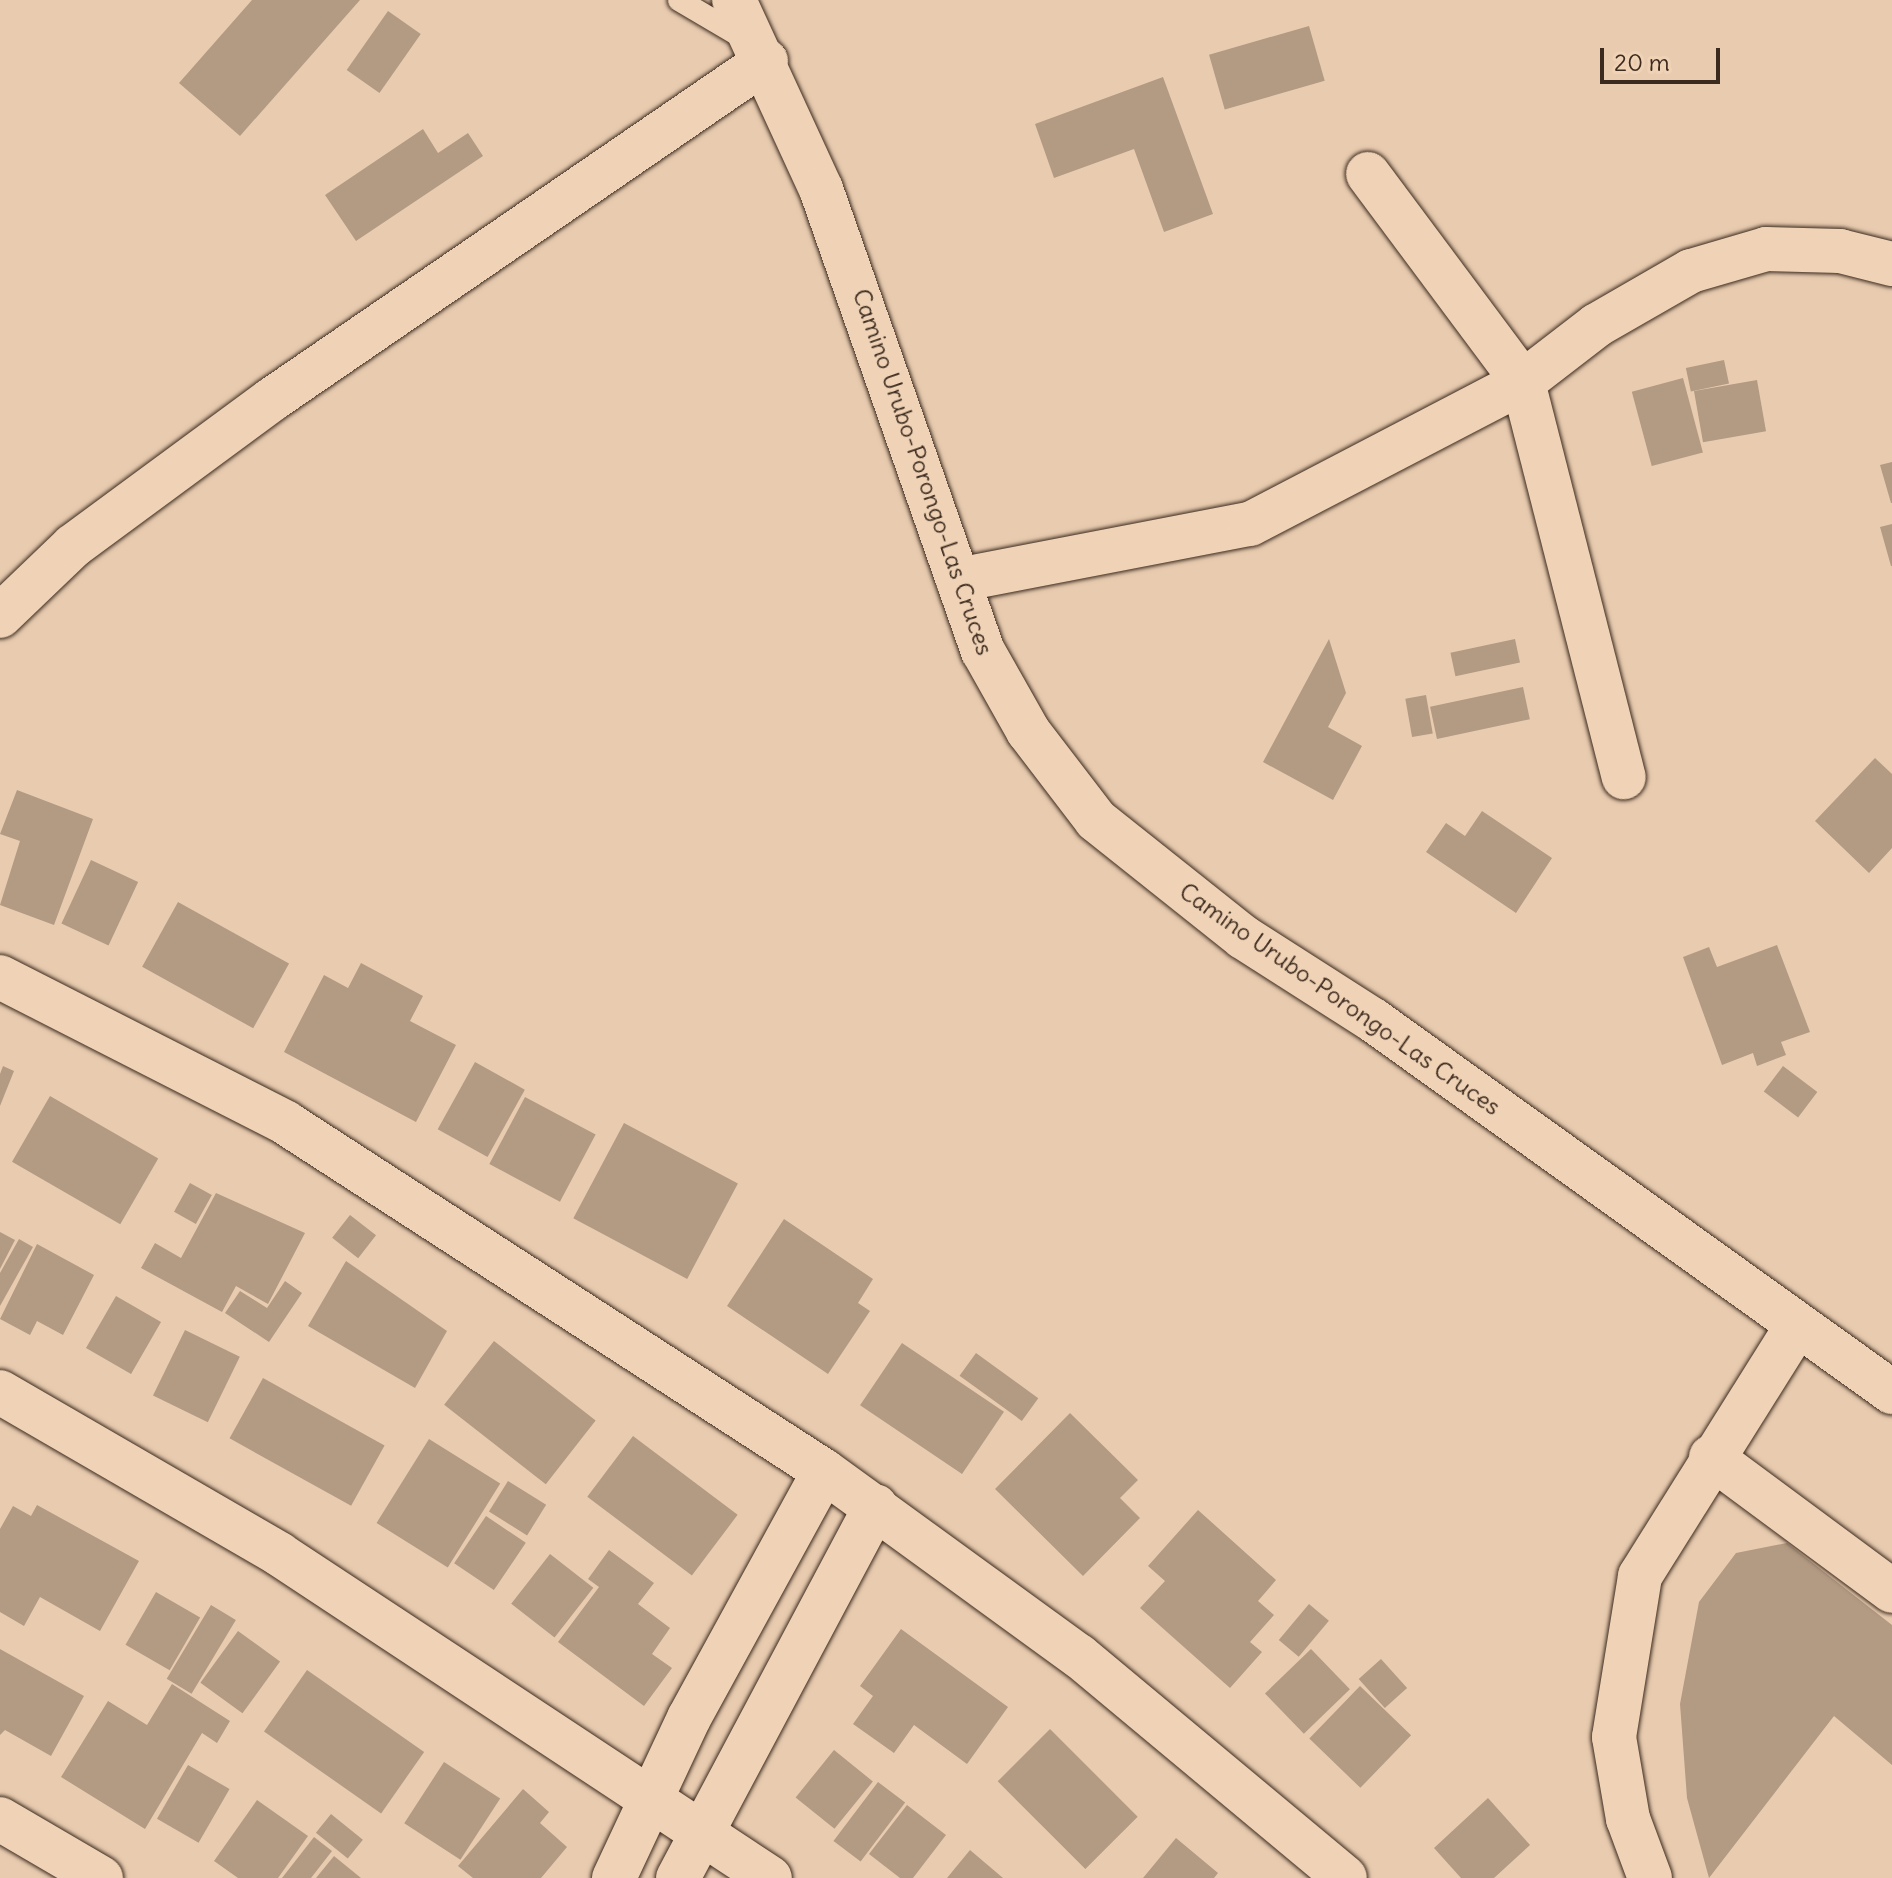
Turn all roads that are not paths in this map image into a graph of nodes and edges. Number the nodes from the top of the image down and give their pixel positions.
1 (679, 0) edge
2 (734, 0) edge
3 (761, 53) junction
4 (1368, 174) dead end
5 (1892, 264) edge
6 (1523, 382) junction
7 (958, 580) junction
8 (0, 616) edge
9 (1624, 777) dead end
10 (0, 977) edge
11 (1797, 1326) junction
12 (0, 1392) edge
13 (1892, 1392) edge
14 (1711, 1457) junction
15 (824, 1471) junction
16 (876, 1506) junction
17 (1892, 1591) edge
18 (655, 1795) junction
19 (0, 1819) edge
20 (704, 1831) junction
21 (101, 1878) edge
22 (614, 1878) edge
23 (678, 1878) edge
24 (770, 1878) edge
25 (1345, 1878) edge
26 (1650, 1878) edge

1 - 3 lane
2 - 3 street, Camino Urubo-Porongo-Las Cruces
3 - 7 street, Camino Urubo-Porongo-Las Cruces
3 - 8 street
4 - 6 street
5 - 6 street
6 - 7 street
6 - 9 street
7 - 11 street, Camino Urubo-Porongo-Las Cruces
10 - 15 street
11 - 13 street, Camino Urubo-Porongo-Las Cruces
11 - 14 street
12 - 18 street
14 - 17 street
14 - 26 street
15 - 16 street
15 - 18 street
16 - 20 street
16 - 25 street
18 - 20 street
18 - 22 street
19 - 21 street
20 - 23 street
20 - 24 street

